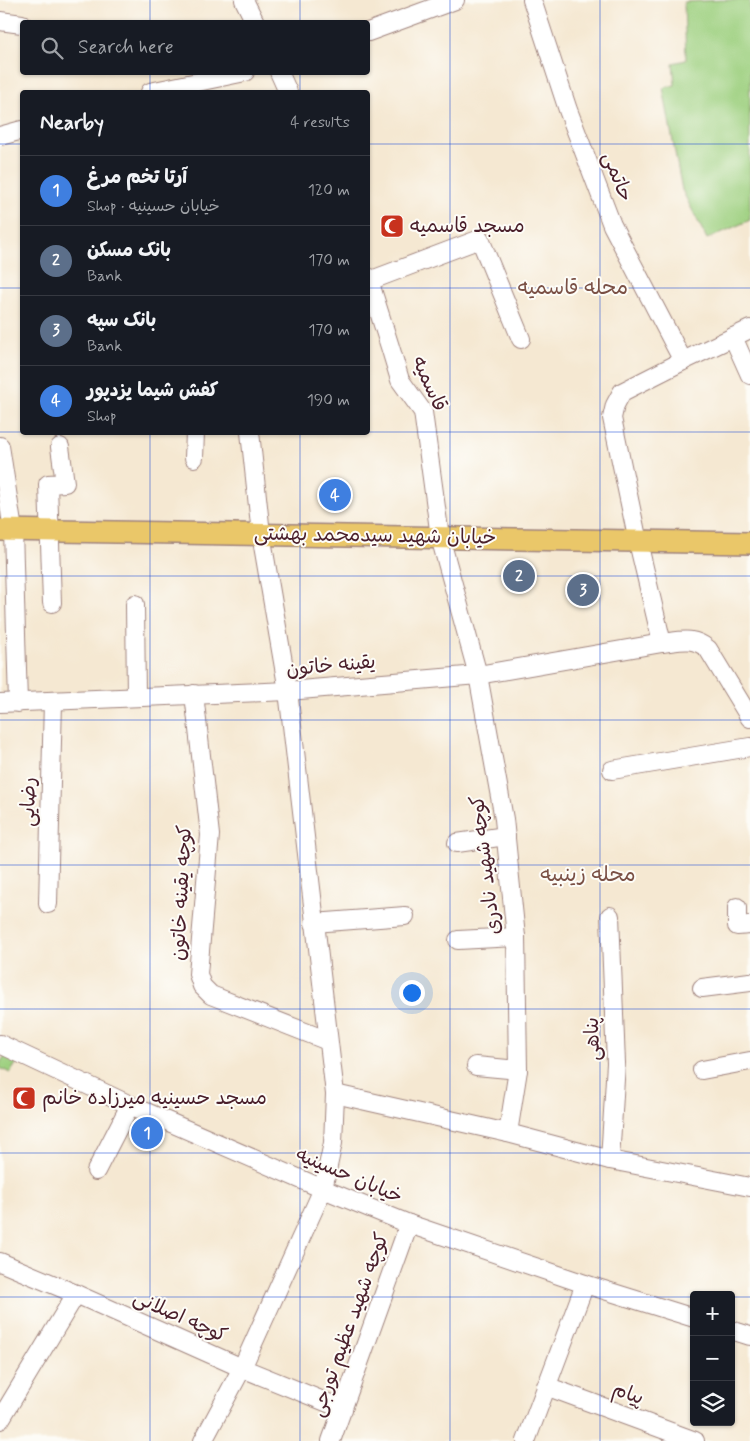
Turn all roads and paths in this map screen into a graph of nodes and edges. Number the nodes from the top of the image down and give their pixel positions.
1 (244, 0) edge
2 (455, 0) edge
3 (532, 0) edge
4 (253, 20) edge
5 (0, 21) edge
6 (20, 24) edge
7 (370, 31) edge
8 (231, 75) edge
9 (280, 75) edge
10 (165, 90) edge
11 (287, 90) edge
12 (20, 131) edge
13 (0, 136) edge
14 (370, 278) edge
15 (370, 285) edge
16 (750, 329) edge
17 (733, 337) junction
18 (521, 339) dead end
19 (683, 361) junction
20 (750, 375) edge
21 (195, 435) edge
22 (250, 435) edge
23 (0, 446) edge
24 (60, 447) dead end
25 (194, 458) dead end
26 (7, 530) edge
27 (50, 530) junction
28 (261, 534) junction
29 (440, 537) junction
30 (638, 542) junction
31 (750, 543) edge
32 (52, 603) dead end
33 (135, 604) dead end
34 (662, 643) junction
35 (478, 675) junction
36 (288, 691) junction
37 (194, 694) junction
38 (136, 697) junction
39 (53, 701) junction
40 (0, 703) edge
41 (18, 703) junction
42 (750, 718) edge
43 (750, 747) edge
44 (612, 770) dead end
45 (506, 836) junction
46 (457, 843) dead end
47 (48, 904) dead end
48 (737, 907) dead end
49 (405, 916) dead end
50 (610, 916) dead end
51 (314, 923) junction
52 (750, 926) edge
53 (516, 937) junction
54 (458, 940) dead end
55 (750, 982) edge
56 (702, 988) dead end
57 (328, 1041) junction
58 (0, 1044) edge
59 (750, 1062) edge
60 (476, 1066) dead end
61 (518, 1070) junction
62 (702, 1070) dead end
63 (335, 1094) junction
64 (130, 1105) junction
65 (508, 1134) junction
66 (610, 1160) junction
67 (96, 1171) dead end
68 (750, 1187) edge
69 (324, 1189) junction
70 (409, 1224) junction
71 (0, 1262) edge
72 (584, 1284) junction
73 (76, 1294) junction
74 (690, 1317) edge
75 (735, 1331) edge
76 (750, 1336) edge
77 (242, 1368) junction
78 (546, 1386) junction
79 (343, 1409) junction
80 (0, 1420) edge
81 (203, 1441) edge
82 (331, 1441) edge
83 (526, 1441) edge
84 (696, 1441) edge

1 - 4 street
2 - 7 street
3 - 19 street, حاتمی
5 - 6 street
8 - 10 street
9 - 11 street
12 - 13 street
14 - 18 street, قاسمیه
15 - 29 street, قاسمیه
16 - 17 street
17 - 19 street
17 - 20 street
19 - 30 street
21 - 25 street
22 - 28 street
23 - 26 street
24 - 27 street
26 - 27 main road, خیابان شهید سیدمحمد بهشتی
26 - 41 street
27 - 28 main road, خیابان شهید سیدمحمد بهشتی
27 - 32 street
28 - 29 main road, خیابان شهید سیدمحمد بهشتی
28 - 36 street
29 - 30 main road, خیابان شهید سیدمحمد بهشتی
29 - 35 street, کوچه شهید نادری
30 - 31 main road, خیابان شهید سیدمحمد بهشتی
30 - 34 street
33 - 38 street
34 - 35 street, یقینه خاتون
34 - 42 street, یقینه خاتون
35 - 36 street, یقینه خاتون
35 - 45 street, کوچه شهید نادری
36 - 37 street, یقینه خاتون
36 - 51 street
37 - 38 street, یقینه خاتون
37 - 57 street, کوچه یقینه خاتون
38 - 39 street, یقینه خاتون
39 - 41 street, یقینه خاتون
39 - 47 street, رضایی
40 - 41 street, یقینه خاتون
43 - 44 street
45 - 46 street
45 - 53 street, کوچه شهید نادری
48 - 52 street
49 - 51 street
50 - 66 street, پناهی
51 - 57 street
53 - 54 street
53 - 61 street, کوچه شهید نادری
55 - 56 street
57 - 63 street
58 - 64 street, خیابان حسینیه
59 - 62 street
60 - 61 street
61 - 65 street, کوچه شهید نادری
63 - 65 street
63 - 69 street
64 - 67 street
64 - 69 street, خیابان حسینیه
65 - 66 street
66 - 68 street
69 - 70 street, خیابان حسینیه
69 - 77 street
70 - 72 street, خیابان حسینیه
70 - 79 street, کوچه شهید عظیم تورجی
71 - 73 street, کوچه اصلانی
72 - 74 street, خیابان حسینیه
72 - 78 street
73 - 77 street, کوچه اصلانی
73 - 80 street
75 - 76 street
77 - 79 street, کوچه اصلانی
77 - 81 street
78 - 83 street
78 - 84 street, پیام
79 - 82 street, کوچه شهید عظیم تورجی

